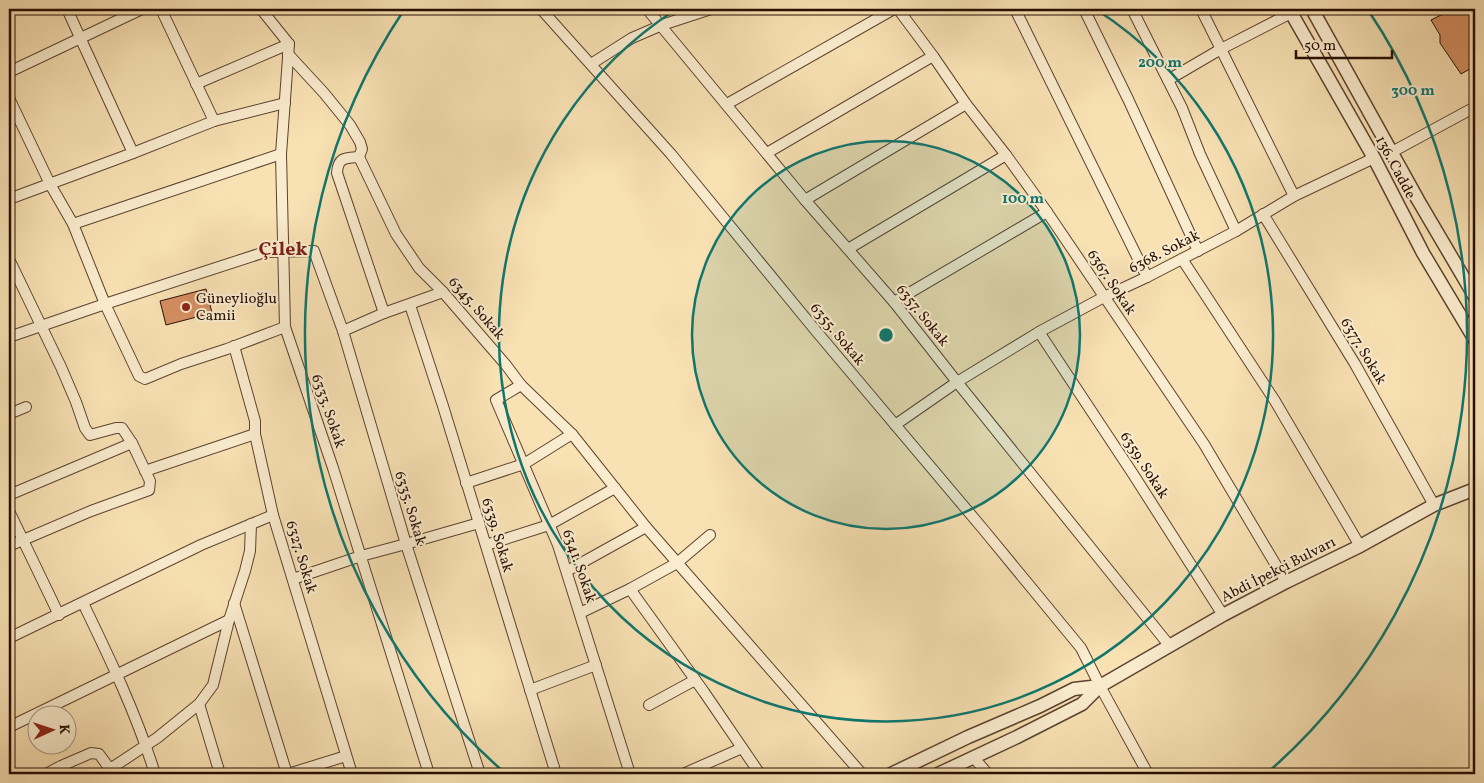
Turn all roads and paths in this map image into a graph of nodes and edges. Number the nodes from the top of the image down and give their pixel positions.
1 (67, 9) edge
2 (142, 9) edge
3 (161, 9) edge
4 (261, 9) edge
5 (541, 9) edge
6 (647, 9) edge
7 (711, 9) edge
8 (894, 9) edge
9 (898, 9) edge
10 (1015, 9) edge
11 (1084, 9) edge
12 (1132, 9) edge
13 (1201, 9) edge
14 (1312, 9) edge
15 (1290, 11) edge
16 (662, 25) junction
17 (80, 37) junction
18 (289, 49) junction
19 (1221, 49) junction
20 (933, 56) junction
21 (591, 64) junction
22 (9, 72) edge
23 (1168, 80) junction
24 (196, 84) junction
25 (9, 98) edge
26 (285, 103) junction
27 (727, 104) junction
28 (966, 104) junction
29 (1475, 107) edge
30 (214, 121) junction
31 (1392, 152) junction
32 (133, 153) junction
33 (767, 153) junction
34 (281, 154) junction
35 (1006, 155) junction
36 (359, 157) junction
37 (1374, 158) junction
38 (50, 184) junction
39 (1294, 196) junction
40 (9, 199) edge
41 (805, 200) junction
42 (1047, 212) junction
43 (1263, 214) junction
44 (72, 224) junction
45 (1236, 231) junction
46 (848, 249) junction
47 (283, 251) junction
48 (1198, 251) junction
49 (9, 259) edge
50 (1182, 259) junction
51 (1147, 277) junction
52 (443, 292) junction
53 (1104, 297) junction
54 (1475, 297) edge
55 (894, 302) junction
56 (105, 304) junction
57 (410, 305) junction
58 (384, 314) junction
59 (41, 326) junction
60 (285, 328) junction
61 (343, 331) junction
62 (1039, 332) junction
63 (9, 337) edge
64 (1475, 340) edge
65 (234, 346) junction
66 (957, 382) junction
67 (521, 385) junction
68 (26, 407) dead end
69 (9, 414) edge
70 (895, 425) junction
71 (255, 434) junction
72 (572, 434) junction
73 (132, 443) junction
74 (524, 464) junction
75 (145, 471) junction
76 (466, 483) junction
77 (615, 488) junction
78 (1475, 489) edge
79 (9, 495) edge
80 (1434, 505) junction
81 (9, 511) edge
82 (273, 515) junction
83 (479, 523) junction
84 (251, 524) junction
85 (549, 525) junction
86 (646, 527) junction
87 (710, 535) dead end
88 (23, 540) junction
89 (406, 544) junction
90 (9, 546) edge
91 (486, 546) junction
92 (1360, 546) junction
93 (361, 556) junction
94 (677, 563) junction
95 (567, 571) junction
96 (293, 579) junction
97 (1286, 582) junction
98 (630, 589) junction
99 (234, 602) junction
100 (83, 604) junction
101 (580, 613) junction
102 (59, 615) junction
103 (1223, 615) junction
104 (229, 620) junction
105 (9, 638) edge
106 (1169, 645) junction
107 (596, 665) junction
108 (118, 675) junction
109 (695, 680) junction
110 (1100, 686) junction
111 (530, 690) junction
112 (200, 704) junction
113 (649, 705) dead end
114 (9, 727) edge
115 (146, 745) junction
116 (742, 748) junction
117 (346, 756) junction
118 (974, 758) junction
119 (111, 772) edge
120 (46, 774) edge
121 (155, 774) edge
122 (220, 774) edge
123 (288, 774) edge
124 (352, 774) edge
125 (429, 774) edge
126 (480, 774) edge
127 (556, 774) edge
128 (630, 774) edge
129 (684, 774) edge
130 (760, 774) edge
131 (862, 774) edge
132 (891, 774) edge
133 (938, 774) edge
134 (988, 774) edge
135 (1148, 774) edge

1 - 17 street
2 - 17 street
3 - 24 street
4 - 18 street, 6345. Sokak
5 - 21 street, 6355. Sokak
6 - 16 street, 6357. Sokak
7 - 16 street
8 - 27 street
9 - 20 street, 6367. Sokak
10 - 51 street
11 - 48 street
12 - 23 street
13 - 19 street
14 - 31 street, 136. Cadde
15 - 19 street
15 - 37 street, 136. Cadde
16 - 21 street
16 - 27 street, 6357. Sokak
17 - 22 street
17 - 32 street
18 - 24 street
18 - 26 street, 6333. Sokak
18 - 36 street, 6345. Sokak
19 - 23 street
19 - 39 street
20 - 28 street, 6367. Sokak
20 - 33 street
21 - 70 street, 6355. Sokak
23 - 45 street
24 - 30 street
25 - 38 street
26 - 30 street
26 - 34 street, 6333. Sokak
27 - 33 street, 6357. Sokak
28 - 35 street, 6367. Sokak
28 - 41 street
29 - 31 street
30 - 32 street
31 - 54 street, 136. Cadde
32 - 38 street
33 - 41 street, 6357. Sokak
34 - 44 street
34 - 47 street, 6333. Sokak
35 - 42 street, 6367. Sokak
35 - 46 street
36 - 52 street, 6345. Sokak
36 - 58 street
37 - 39 street, 6368. Sokak
37 - 64 street, 136. Cadde
38 - 40 street
38 - 44 street
39 - 43 street, 6368. Sokak
41 - 46 street, 6357. Sokak
42 - 53 street, 6367. Sokak
42 - 55 street
43 - 45 street, 6368. Sokak
43 - 80 street, 6377. Sokak
44 - 56 street
45 - 48 street, 6368. Sokak
46 - 55 street, 6357. Sokak
47 - 56 street
47 - 60 street, 6333. Sokak
47 - 61 street, 6335. Sokak
48 - 50 street, 6368. Sokak
49 - 59 street
50 - 51 street, 6368. Sokak
50 - 92 street
51 - 53 street, 6368. Sokak
52 - 57 street
52 - 67 street, 6345. Sokak
53 - 62 street, 6368. Sokak
53 - 97 street, 6367. Sokak
55 - 66 street, 6357. Sokak
56 - 59 street
56 - 65 street
57 - 58 street
57 - 76 street, 6339. Sokak
58 - 61 street
59 - 63 street
59 - 73 street
60 - 65 street
60 - 93 street, 6333. Sokak
61 - 89 street, 6335. Sokak
62 - 66 street, 6368. Sokak
62 - 103 street, 6359. Sokak
65 - 71 street, 6327. Sokak
66 - 70 street, 6368. Sokak
66 - 106 street, 6357. Sokak
67 - 72 street, 6345. Sokak
67 - 74 street, 6341. Sokak
68 - 69 street
70 - 110 street, 6355. Sokak
71 - 75 street
71 - 82 street, 6327. Sokak
72 - 74 street
72 - 77 street, 6345. Sokak
73 - 75 street
73 - 79 street
74 - 76 street
74 - 85 street, 6341. Sokak
75 - 88 street
76 - 83 street, 6339. Sokak
77 - 85 street
77 - 86 street, 6345. Sokak
78 - 80 street, Abdi İpekçi Bulvarı
80 - 92 street, Abdi İpekçi Bulvarı
81 - 88 street
82 - 84 street
82 - 96 street, 6327. Sokak
83 - 89 street
83 - 91 street, 6339. Sokak
84 - 99 street
84 - 100 street
85 - 91 street
85 - 95 street, 6341. Sokak
86 - 94 street, 6345. Sokak
86 - 95 street
87 - 94 street
88 - 90 street
88 - 102 street
89 - 93 street
89 - 126 street, 6335. Sokak
91 - 111 street, 6339. Sokak
92 - 97 street, Abdi İpekçi Bulvarı
93 - 96 street
93 - 125 street, 6333. Sokak
94 - 98 street
94 - 131 street, 6345. Sokak
95 - 101 street, 6341. Sokak
96 - 117 street, 6327. Sokak
97 - 103 street, Abdi İpekçi Bulvarı
98 - 101 street
98 - 109 street
99 - 104 street
99 - 123 street
100 - 102 street
100 - 108 street
101 - 107 street, 6341. Sokak
102 - 105 street
103 - 106 street, Abdi İpekçi Bulvarı
104 - 108 street
104 - 112 street
106 - 110 street, Abdi İpekçi Bulvarı
107 - 111 street
107 - 128 street, 6341. Sokak
108 - 114 street
108 - 115 street
109 - 113 street
109 - 116 street
110 - 118 street, Abdi İpekçi Bulvarı
110 - 132 street, Abdi İpekçi Bulvarı
110 - 135 street, 6355. Sokak
111 - 127 street, 6339. Sokak
112 - 115 street
112 - 122 street
115 - 119 street
115 - 121 street
116 - 129 street
116 - 130 street
117 - 123 street
117 - 124 street, 6327. Sokak
118 - 133 street, Abdi İpekçi Bulvarı
118 - 134 street
119 - 120 street

